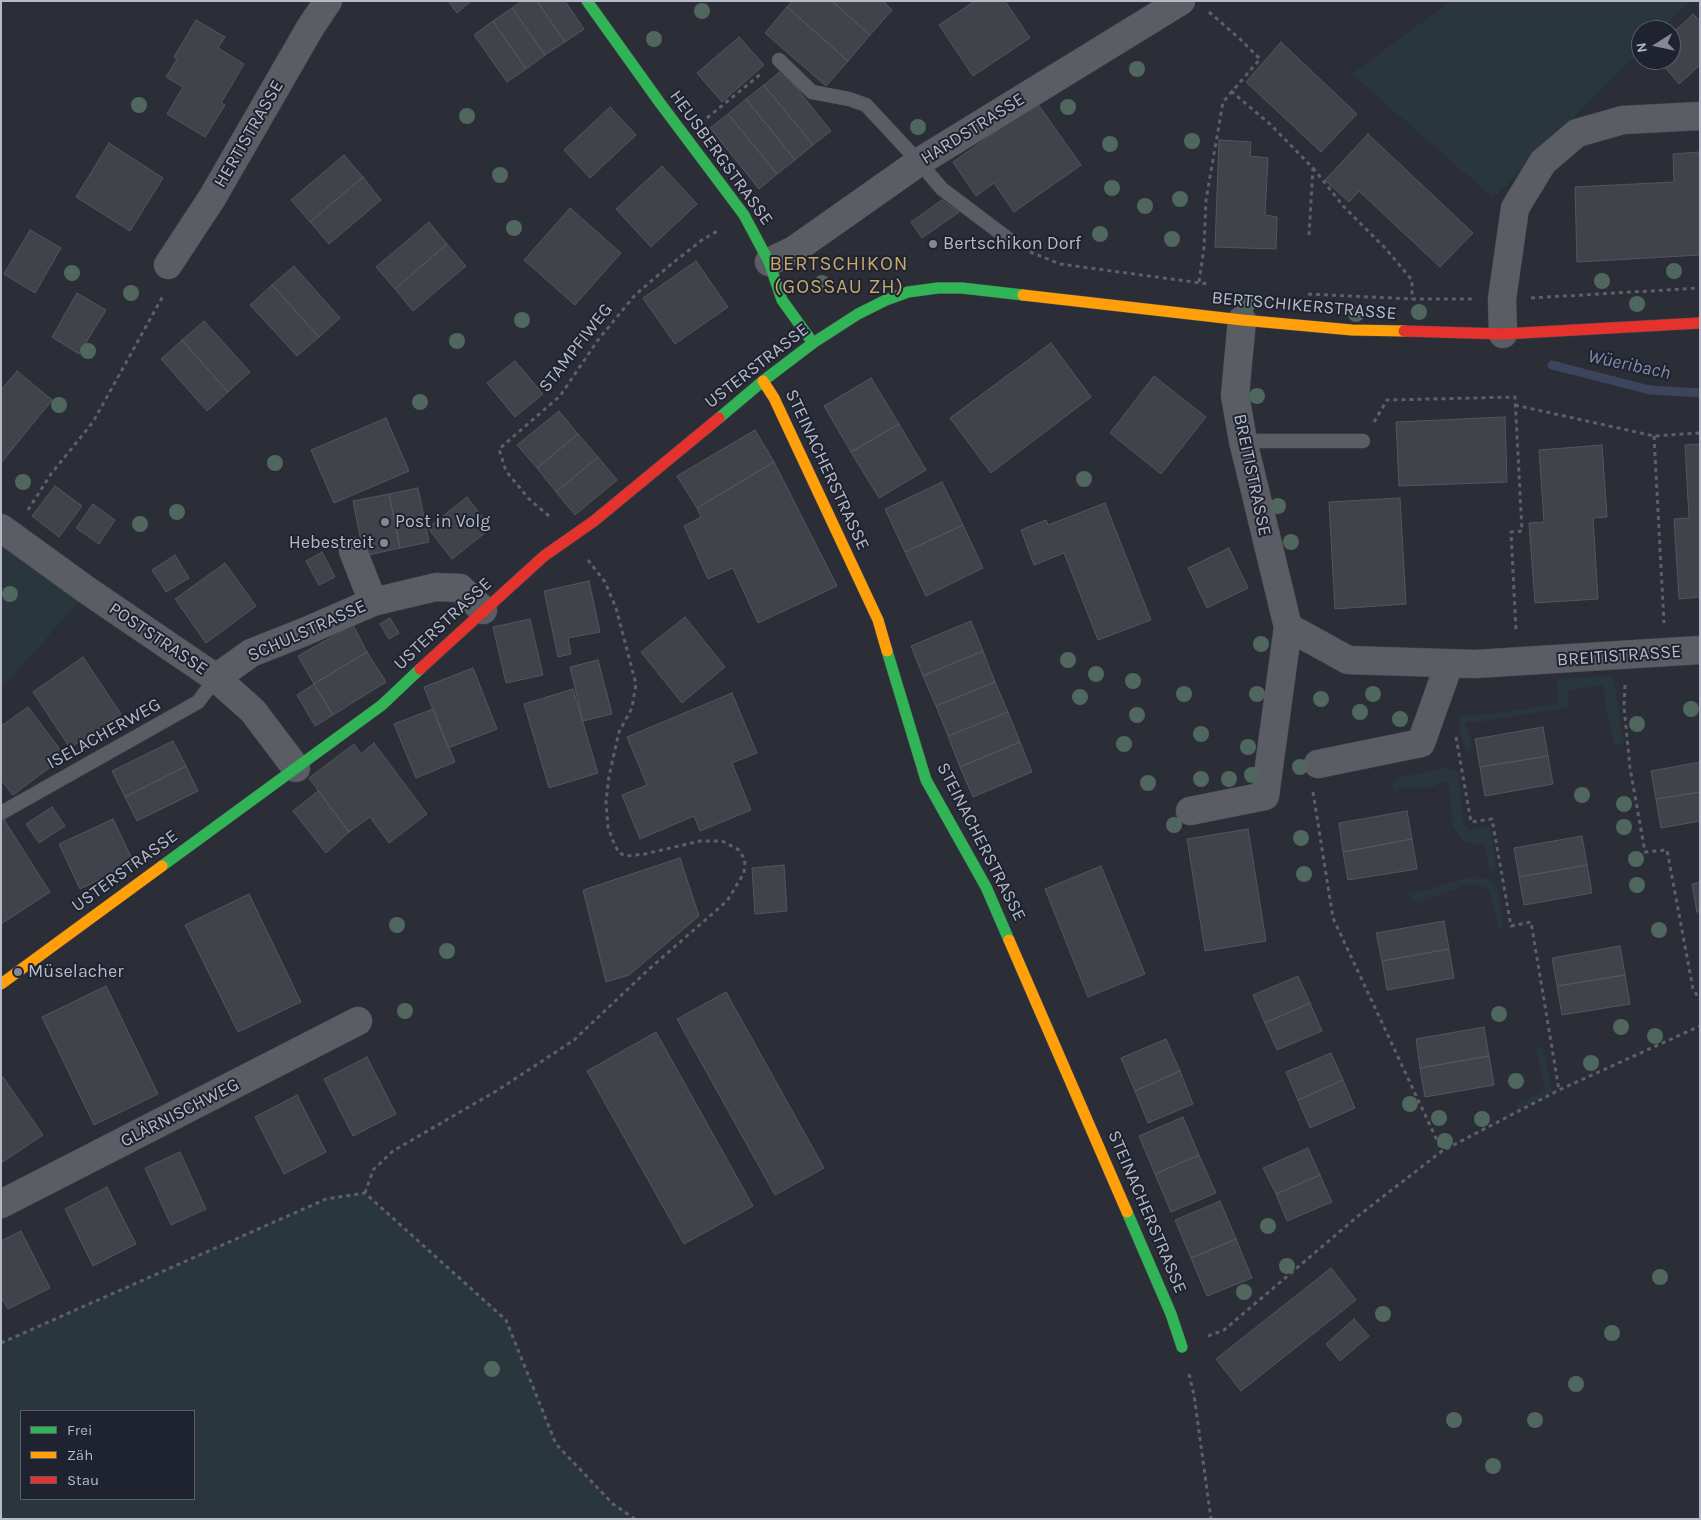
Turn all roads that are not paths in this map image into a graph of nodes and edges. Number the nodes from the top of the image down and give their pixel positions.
1 (328, 1) edge
2 (587, 1) edge
3 (1192, 4) edge
4 (778, 60) road end
5 (1700, 116) edge
6 (920, 162) junction
7 (1011, 241) road end
8 (769, 262) junction
9 (168, 265) road end
10 (908, 292) joint
11 (1242, 320) junction
12 (1700, 323) edge
13 (1503, 334) junction
14 (813, 343) junction
15 (763, 381) junction
16 (1242, 441) junction
17 (1363, 441) road end
18 (6, 532) edge
19 (353, 551) dead end
20 (373, 602) junction
21 (483, 610) junction
22 (1288, 627) junction
23 (1700, 650) edge
24 (1449, 664) junction
25 (216, 678) junction
26 (1318, 764) road end
27 (296, 768) junction
28 (1190, 811) dead end
29 (1, 813) edge
30 (1, 984) edge
31 (358, 1021) dead end
32 (1, 1204) edge
33 (1182, 1347) road end

1 - 9 street, HERTISTRASSE
2 - 8 street, HEUSBERGSTRASSE
3 - 6 street, HARDSTRASSE
4 - 6 lane
5 - 13 street
6 - 7 lane
6 - 8 street, HARDSTRASSE
8 - 14 street, HEUSBERGSTRASSE
10 - 11 street, BERTSCHIKERSTRASSE
10 - 14 street, USTERSTRASSE
11 - 13 street, BERTSCHIKERSTRASSE
11 - 16 street, BREITISTRASSE
12 - 13 street, BERTSCHIKERSTRASSE
14 - 15 street, USTERSTRASSE
15 - 21 street, USTERSTRASSE
15 - 33 street, STEINACHERSTRASSE
16 - 17 lane
16 - 22 street, BREITISTRASSE
18 - 25 street, POSTSTRASSE
19 - 20 street, SCHULSTRASSE
20 - 21 street, SCHULSTRASSE
20 - 25 street, SCHULSTRASSE
21 - 27 street, USTERSTRASSE
22 - 24 street, BREITISTRASSE
22 - 28 street, BREITISTRASSE
23 - 24 street, BREITISTRASSE
24 - 26 street
25 - 27 street, POSTSTRASSE
25 - 29 lane, ISELACHERWEG
27 - 30 street, USTERSTRASSE
31 - 32 street, GLÄRNISCHWEG

